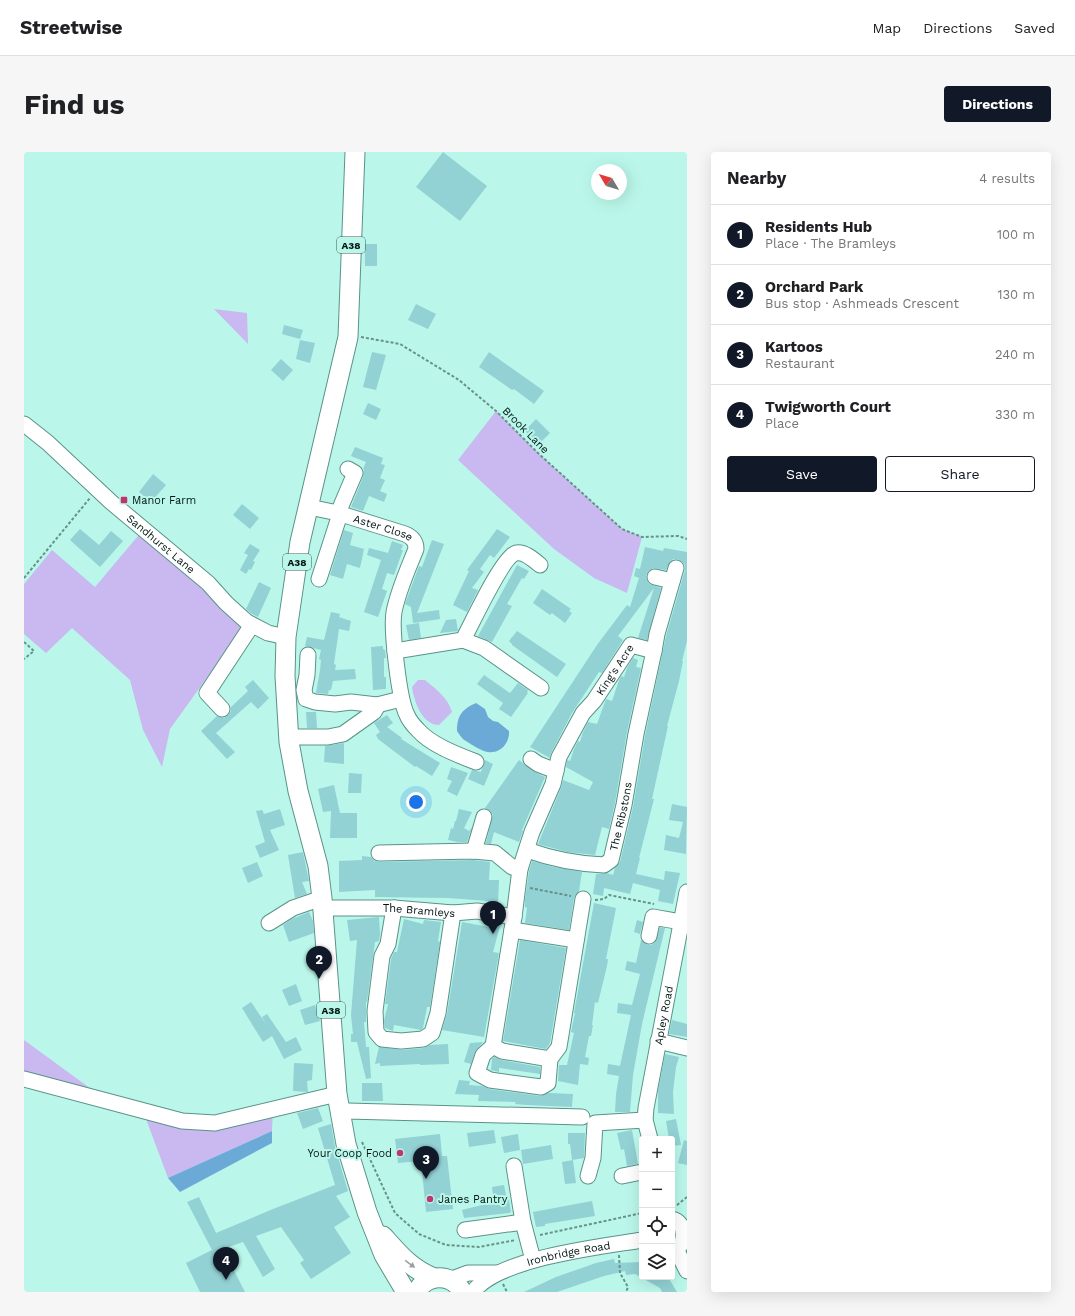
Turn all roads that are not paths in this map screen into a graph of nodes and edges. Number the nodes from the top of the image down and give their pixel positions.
1 (355, 152) edge
2 (24, 424) edge
3 (348, 469) dead end
4 (309, 507) junction
5 (339, 514) junction
6 (540, 565) dead end
7 (655, 576) dead end
8 (319, 579) dead end
9 (252, 625) junction
10 (286, 637) junction
11 (464, 640) junction
12 (395, 651) junction
13 (654, 651) junction
14 (308, 655) dead end
15 (541, 688) dead end
16 (401, 699) junction
17 (378, 705) junction
18 (222, 709) dead end
19 (636, 734) joint
20 (288, 737) junction
21 (472, 759) dead end
22 (531, 759) dead end
23 (558, 764) junction
24 (484, 817) dead end
25 (474, 850) junction
26 (527, 850) junction
27 (379, 853) dead end
28 (520, 869) junction
29 (686, 896) edge
30 (583, 899) dead end
31 (323, 903) junction
32 (394, 908) junction
33 (453, 913) junction
34 (270, 923) dead end
35 (684, 923) edge
36 (513, 924) junction
37 (649, 936) dead end
38 (576, 940) junction
39 (658, 1041) junction
40 (493, 1046) junction
41 (687, 1048) edge
42 (550, 1059) junction
43 (24, 1079) edge
44 (339, 1103) junction
45 (582, 1117) dead end
46 (645, 1120) junction
47 (649, 1136) edge
48 (514, 1166) dead end
49 (639, 1173) edge
50 (588, 1176) dead end
51 (622, 1176) dead end
52 (675, 1220) edge
53 (523, 1222) junction
54 (374, 1226) junction
55 (465, 1230) dead end
56 (639, 1241) edge
57 (675, 1251) edge
58 (675, 1253) edge
59 (533, 1260) junction
60 (687, 1271) edge
61 (497, 1273) junction
62 (449, 1283) edge
63 (406, 1292) edge
64 (417, 1292) edge
65 (473, 1292) edge

1 - 4 main road, A38
2 - 9 street, Sandhurst Lane
3 - 5 street
4 - 5 street, Aster Close
4 - 10 main road, A38
5 - 8 street
5 - 12 street, Aster Close
6 - 11 street
7 - 13 street, King's Acre
9 - 10 street, Sandhurst Lane
9 - 18 street
10 - 20 main road, A38
11 - 12 street
11 - 15 street
12 - 16 street, Aster Close
13 - 19 street, King's Acre
13 - 23 street, King's Acre
14 - 17 street
16 - 17 street
16 - 21 street, Aster Close
17 - 20 street
19 - 26 street, The Ribstons
20 - 31 main road, A38
22 - 23 street
23 - 26 street
24 - 25 street
25 - 27 street
25 - 28 street
26 - 28 street
28 - 36 street
29 - 35 street, Apley Road
30 - 38 street
31 - 32 street, The Bramleys
31 - 34 street, The Bramleys
31 - 44 main road, A38
32 - 33 street, The Bramleys
32 - 33 street
33 - 36 street, The Bramleys
35 - 37 street
35 - 39 street, Apley Road
36 - 38 street, The Bramleys
36 - 40 street
38 - 42 street
39 - 41 street
39 - 46 street, Apley Road
40 - 42 street
40 - 42 street
43 - 44 street
44 - 45 street
44 - 54 main road, A38
46 - 47 street, Apley Road
46 - 50 street
48 - 53 street
49 - 51 street
52 - 57 street
53 - 55 street
53 - 59 street
54 -> 62 main road, A38
54 - 63 main road, A38
56 - 59 street, Ironbridge Road
58 - 60 street
59 - 61 street, Ironbridge Road
61 - 62 street, Ironbridge Road
61 - 65 street, Ironbridge Road
62 - 64 main road

